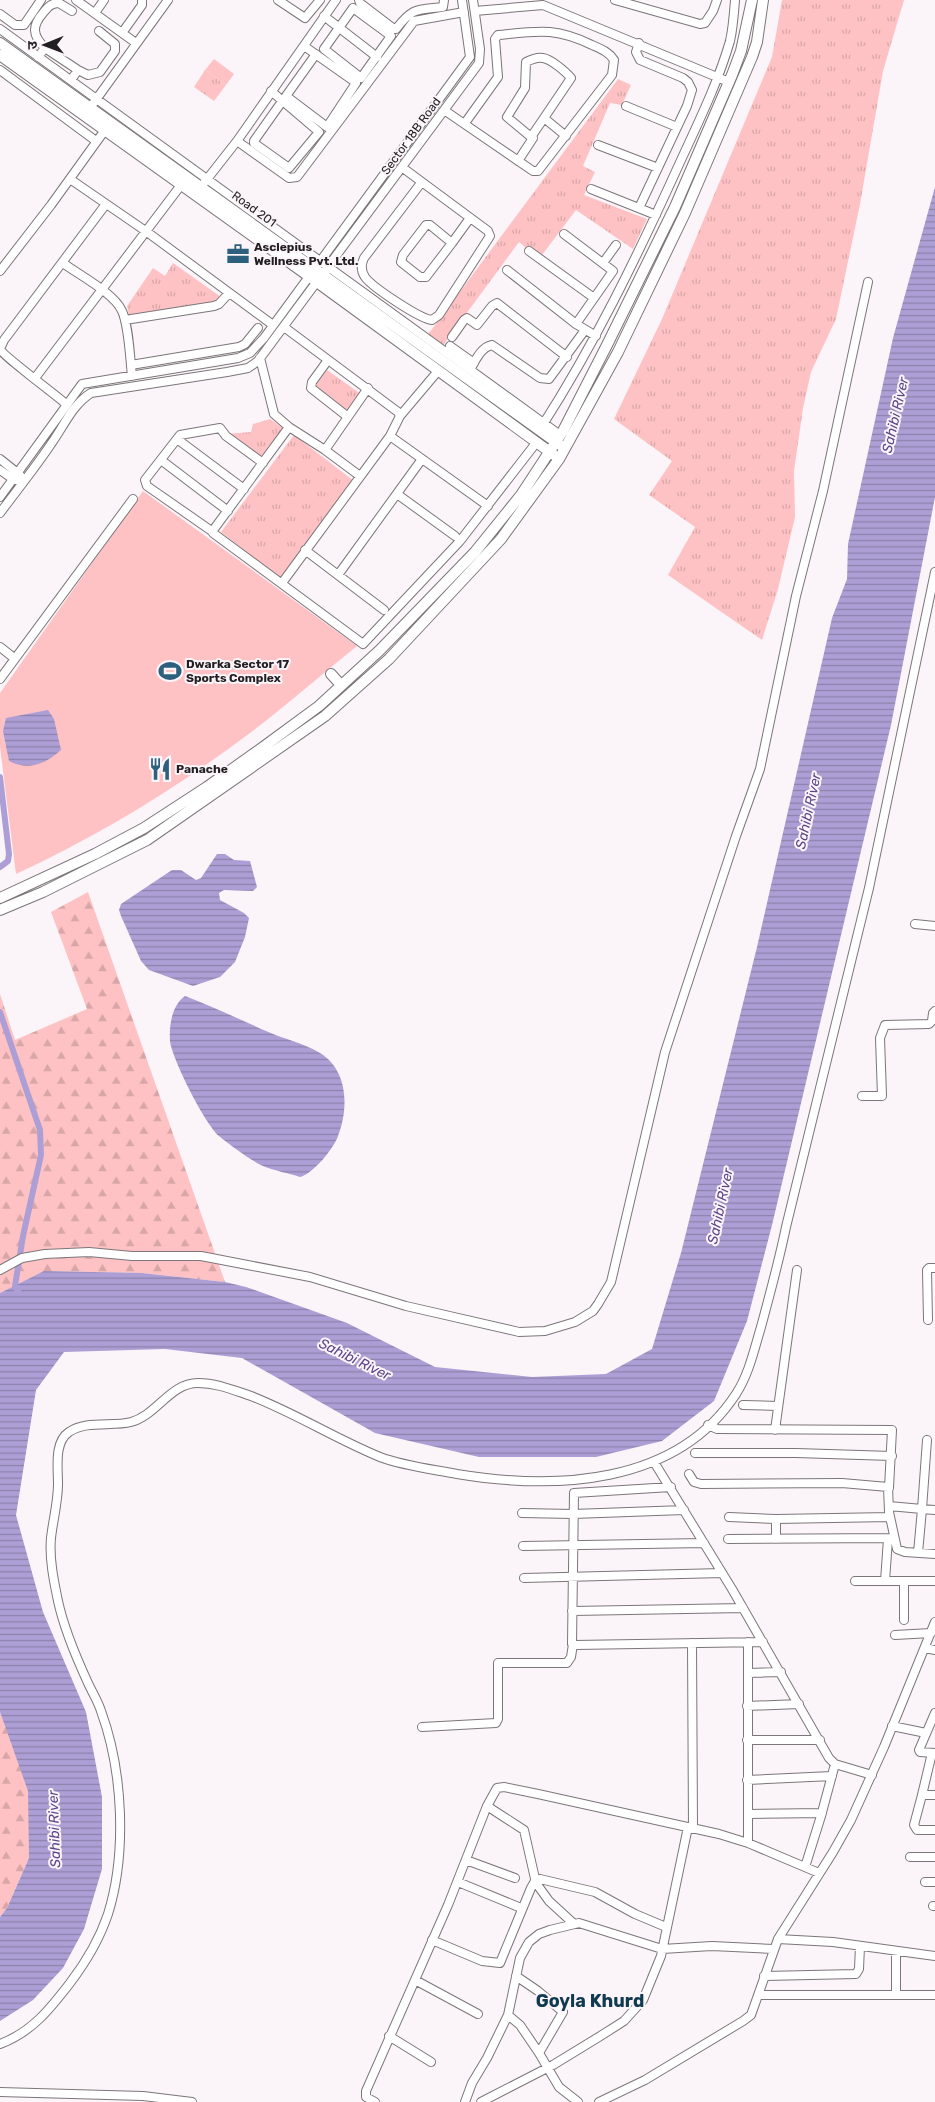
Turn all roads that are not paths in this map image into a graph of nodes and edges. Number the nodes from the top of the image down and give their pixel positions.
1 (41, 0) edge
2 (76, 0) edge
3 (104, 0) edge
4 (142, 0) edge
5 (168, 0) edge
6 (278, 0) edge
7 (320, 0) edge
8 (336, 0) edge
9 (359, 0) edge
10 (444, 0) edge
11 (462, 0) edge
12 (473, 0) edge
13 (556, 0) edge
14 (615, 0) edge
15 (717, 0) edge
16 (735, 0) edge
17 (752, 0) edge
18 (763, 0) edge
19 (554, 9) junction
20 (72, 11) dead end
21 (475, 11) junction
22 (464, 12) junction
23 (95, 13) junction
24 (0, 15) edge
25 (324, 16) junction
26 (9, 21) junction
27 (339, 26) junction
28 (1, 30) edge
29 (98, 31) dead end
30 (122, 33) junction
31 (0, 43) edge
32 (136, 43) junction
33 (639, 43) junction
34 (304, 46) junction
35 (45, 48) junction
36 (316, 54) junction
37 (0, 55) edge
38 (38, 57) junction
39 (377, 57) junction
40 (0, 70) edge
41 (78, 70) junction
42 (717, 76) junction
43 (71, 80) junction
44 (729, 82) junction
45 (271, 92) junction
46 (283, 100) junction
47 (93, 103) junction
48 (626, 106) dead end
49 (444, 110) junction
50 (544, 118) junction
51 (465, 123) junction
52 (677, 127) junction
53 (105, 130) junction
54 (566, 136) junction
55 (531, 137) junction
56 (96, 141) junction
57 (237, 141) junction
58 (405, 145) junction
59 (598, 145) dead end
60 (414, 152) junction
61 (518, 161) junction
62 (402, 168) junction
63 (658, 168) junction
64 (70, 178) junction
65 (421, 182) junction
66 (204, 183) junction
67 (182, 185) junction
68 (591, 189) dead end
69 (106, 204) junction
70 (640, 208) junction
71 (656, 215) junction
72 (470, 218) junction
73 (147, 232) junction
74 (564, 234) dead end
75 (452, 244) junction
76 (616, 245) dead end
77 (529, 250) dead end
78 (62, 263) junction
79 (603, 263) junction
80 (507, 270) dead end
81 (0, 271) edge
82 (319, 272) junction
83 (868, 282) dead end
84 (102, 290) junction
85 (229, 293) junction
86 (594, 298) junction
87 (125, 320) junction
88 (576, 324) junction
89 (274, 325) junction
90 (284, 327) junction
91 (258, 328) dead end
92 (585, 330) junction
93 (596, 336) junction
94 (452, 337) dead end
95 (450, 346) dead end
96 (0, 349) edge
97 (567, 357) junction
98 (260, 358) junction
99 (328, 360) junction
100 (474, 363) junction
101 (131, 365) junction
102 (470, 370) junction
103 (438, 371) junction
104 (132, 376) junction
105 (35, 378) junction
106 (368, 388) junction
107 (66, 404) junction
108 (400, 416) junction
109 (348, 417) junction
110 (289, 427) junction
111 (542, 427) junction
112 (390, 436) junction
113 (558, 438) junction
114 (177, 439) junction
115 (536, 442) junction
116 (565, 449) junction
117 (325, 450) junction
118 (549, 451) junction
119 (0, 458) edge
120 (559, 458) junction
121 (422, 459) junction
122 (161, 460) junction
123 (263, 463) junction
124 (0, 470) edge
125 (18, 472) junction
126 (360, 476) junction
127 (13, 479) junction
128 (24, 481) junction
129 (244, 489) junction
130 (397, 494) junction
131 (0, 497) edge
132 (133, 499) dead end
133 (488, 506) junction
134 (228, 511) junction
135 (0, 513) edge
136 (213, 532) junction
137 (455, 536) dead end
138 (305, 550) junction
139 (935, 572) edge
140 (338, 575) junction
141 (282, 583) junction
142 (384, 610) dead end
143 (0, 647) edge
144 (14, 658) junction
145 (331, 674) dead end
146 (0, 679) edge
147 (341, 686) junction
148 (0, 898) edge
149 (0, 910) edge
150 (915, 924) dead end
151 (935, 926) edge
152 (935, 1011) edge
153 (862, 1096) dead end
154 (935, 1268) edge
155 (0, 1270) edge
156 (797, 1270) dead end
157 (928, 1320) dead end
158 (743, 1405) dead end
159 (778, 1406) junction
160 (708, 1425) junction
161 (775, 1430) junction
162 (927, 1440) dead end
163 (695, 1453) dead end
164 (892, 1456) junction
165 (654, 1462) junction
166 (689, 1474) dead end
167 (670, 1487) junction
168 (889, 1488) junction
169 (889, 1506) junction
170 (922, 1509) junction
171 (684, 1510) junction
172 (935, 1510) edge
173 (522, 1513) dead end
174 (573, 1514) junction
175 (890, 1517) junction
176 (729, 1518) dead end
177 (776, 1519) junction
178 (728, 1539) dead end
179 (776, 1539) junction
180 (891, 1539) junction
181 (704, 1543) junction
182 (574, 1544) junction
183 (523, 1546) dead end
184 (918, 1553) junction
185 (935, 1554) edge
186 (722, 1573) junction
187 (572, 1577) junction
188 (524, 1578) dead end
189 (855, 1581) dead end
190 (885, 1581) junction
191 (904, 1581) junction
192 (935, 1581) edge
193 (743, 1608) junction
194 (572, 1611) junction
195 (904, 1620) dead end
196 (935, 1622) edge
197 (931, 1633) junction
198 (894, 1635) dead end
199 (748, 1642) junction
200 (763, 1642) junction
201 (692, 1643) junction
202 (573, 1644) junction
203 (924, 1648) junction
204 (935, 1650) edge
205 (781, 1672) junction
206 (748, 1673) junction
207 (799, 1704) junction
208 (748, 1706) junction
209 (935, 1713) edge
210 (892, 1726) junction
211 (422, 1727) dead end
212 (926, 1733) junction
213 (747, 1740) junction
214 (820, 1740) junction
215 (934, 1753) edge
216 (835, 1764) junction
217 (832, 1776) junction
218 (872, 1776) junction
219 (747, 1780) junction
220 (922, 1795) junction
221 (935, 1795) edge
222 (487, 1806) junction
223 (822, 1812) junction
224 (748, 1814) junction
225 (691, 1827) junction
226 (935, 1830) edge
227 (748, 1843) junction
228 (910, 1857) dead end
229 (935, 1857) edge
230 (466, 1860) junction
231 (804, 1867) junction
232 (819, 1873) junction
233 (515, 1878) dead end
234 (535, 1881) junction
235 (458, 1882) junction
236 (925, 1882) dead end
237 (935, 1882) edge
238 (521, 1908) junction
239 (573, 1923) junction
240 (666, 1927) junction
241 (778, 1939) junction
242 (432, 1940) junction
243 (860, 1946) junction
244 (662, 1950) junction
245 (773, 1950) junction
246 (896, 1951) junction
247 (935, 1956) edge
248 (516, 1976) junction
249 (764, 1976) junction
250 (414, 1980) junction
251 (759, 1995) junction
252 (896, 1995) junction
253 (935, 1995) edge
254 (478, 2014) dead end
255 (508, 2015) junction
256 (390, 2036) junction
257 (0, 2044) edge
258 (540, 2053) junction
259 (431, 2062) dead end
260 (548, 2068) junction
261 (0, 2092) edge
262 (95, 2099) edge
263 (192, 2102) edge
264 (375, 2102) edge
265 (465, 2102) edge
266 (481, 2102) edge
267 (578, 2102) edge
268 (598, 2102) edge

1 - 26 street
2 - 23 street
3 - 23 street
4 - 30 street
5 - 32 street
6 - 7 street
8 - 25 street
9 - 10 street
11 - 22 street, Sector 18B Road
12 - 21 street, Sector 18B Road
13 - 19 street
14 - 15 street
16 - 42 street
17 - 44 main road
18 - 116 main road
19 - 21 street
19 - 33 street
20 - 35 street
21 - 49 street, Sector 18B Road
22 - 57 street
22 - 58 street, Sector 18B Road
23 - 30 street
24 - 26 street
25 - 27 street
25 - 34 street
26 - 28 street
27 - 39 street
27 - 39 street
27 - 39 street
28 - 38 street
29 - 41 street
30 - 32 street
31 - 47 main road, Road 201
32 - 47 street
33 - 42 street
33 - 52 street
34 - 36 street
34 - 45 street
35 - 38 street
35 - 41 street
36 - 36 street
37 - 53 main road, Road 201
38 - 43 street
40 - 56 street
41 - 43 street
42 - 44 street
42 - 71 street
43 - 47 street
44 - 113 main road
45 - 46 street
45 - 57 street
46 - 46 street
47 - 66 main road, Road 201
48 - 52 street
49 - 51 street
49 - 60 street, Sector 18B Road
50 - 54 street
50 - 55 street
50 - 55 street
51 - 54 street
51 - 61 street
52 - 63 street
53 - 56 street
53 - 67 main road, Road 201
54 - 61 street
55 - 61 street
56 - 64 street
57 - 66 street
58 - 60 street
58 - 82 street, Sector 18B Road
59 - 63 street
60 - 62 street, Sector 18B Road
62 - 65 street
62 - 82 street, Sector 18B Road
63 - 70 street
64 - 69 street
64 - 81 street
65 - 72 street
65 - 72 street
66 - 82 main road, Road 201
67 - 73 street
67 - 82 main road, Road 201
68 - 70 street
69 - 73 street
69 - 78 street
70 - 71 street
71 - 93 street
72 - 75 street
73 - 84 street
73 - 85 street
74 - 79 street
75 - 75 street
76 - 79 street
77 - 86 street
78 - 84 street
78 - 96 street
79 - 86 street
80 - 88 street
82 - 89 street
82 - 90 street
82 - 102 street
82 - 103 main road, Road 201
82 - 111 main road, Road 201
83 - 155 street
84 - 87 street
84 - 105 street
85 - 87 street
85 - 89 street
86 - 88 street
87 - 101 street
88 - 92 street
89 - 104 street
90 - 98 street
90 - 99 street
91 - 101 street
92 - 93 street
92 - 97 street
93 - 111 street
94 - 97 street
95 - 100 street
96 - 105 street
97 - 100 street
98 - 110 street
98 - 128 street
99 - 106 street
99 - 109 street
100 - 102 street
101 - 104 street
102 - 111 street
103 - 108 street
103 - 115 main road, Road 201
104 - 107 street
105 - 107 street
106 - 108 street
106 - 109 street
107 - 125 street
108 - 112 street
109 - 117 street
110 - 117 street
110 - 123 street
111 - 113 main road, Road 201
112 - 121 street
112 - 126 street
113 - 116 main road, Road 201
113 - 118 main road
114 - 122 street
114 - 123 street
114 - 129 street
115 - 118 main road, Road 201
115 - 133 street
116 - 120 main road
117 - 126 street
118 - 120 main road, Road 201
118 - 147 main road
119 - 125 street
120 - 149 main road
121 - 130 street
121 - 133 street
122 - 134 street
122 - 136 street
123 - 129 street
124 - 127 street
125 - 127 street
125 - 128 street
126 - 138 street
127 - 128 street
127 - 131 street
128 - 135 street
129 - 134 street
130 - 137 street
130 - 140 street
132 - 144 street
133 - 141 street
134 - 136 street
136 - 141 street
138 - 140 street
138 - 141 street
139 - 160 street
140 - 142 street
143 - 144 street
144 - 146 street
145 - 147 main road
147 - 148 main road
150 - 151 street
152 - 153 street
154 - 157 street
156 - 159 street
158 - 159 street
159 - 161 street
160 - 161 street
160 - 165 street
161 - 164 street
162 - 170 street
163 - 164 street
164 - 168 street
165 - 167 street
165 - 257 street
166 - 168 street
167 - 171 street
167 - 174 street
168 - 169 street
169 - 170 street
169 - 175 street
170 - 172 street
170 - 184 street
171 - 174 street
171 - 181 street
173 - 174 street
174 - 182 street
175 - 177 street
175 - 180 street
176 - 177 street
177 - 179 street
178 - 179 street
179 - 180 street
180 - 184 street
180 - 190 street
181 - 182 street
181 - 186 street
182 - 183 street
182 - 187 street
184 - 185 street
186 - 187 street
186 - 193 street
187 - 188 street
187 - 194 street
189 - 190 street
190 - 191 street
191 - 192 street
191 - 195 street
193 - 194 street
193 - 200 street
194 - 202 street
196 - 197 street
197 - 198 street
197 - 203 street
199 - 200 street
199 - 201 street
199 - 206 street
200 - 205 street
201 - 202 street
201 - 225 street
202 - 211 street
203 - 204 street
203 - 210 street
205 - 206 street
205 - 207 street
206 - 208 street
207 - 208 street
207 - 214 street
208 - 213 street
209 - 212 street
210 - 212 street
210 - 218 street
212 - 215 street
213 - 214 street
213 - 219 street
214 - 216 street
215 - 220 street
216 - 217 street
216 - 218 street
217 - 219 street
217 - 223 street
218 - 232 street
219 - 224 street
220 - 221 street
220 - 226 street
222 - 225 street
222 - 230 street
222 - 234 street
223 - 224 street
223 - 231 street
224 - 227 street
225 - 227 street
225 - 240 street
227 - 231 street
228 - 229 street
230 - 233 street
230 - 235 street
231 - 232 street
232 - 241 street
234 - 238 street
234 - 239 street
234 - 240 street
235 - 238 street
235 - 242 street
236 - 237 street
238 - 242 street
239 - 244 street
239 - 248 street
240 - 244 street
241 - 243 street
241 - 245 street
242 - 250 street
243 - 246 street
243 - 249 street
244 - 245 street
244 - 260 street
245 - 249 street
246 - 247 street
246 - 252 street
248 - 255 street
248 - 258 street
249 - 251 street
250 - 254 street
250 - 256 street
251 - 252 street
251 - 268 street
252 - 253 street
255 - 258 street
255 - 265 street
256 - 259 street
256 - 264 street
258 - 260 street
260 - 266 street
260 - 267 street
261 - 262 street
262 - 263 street

